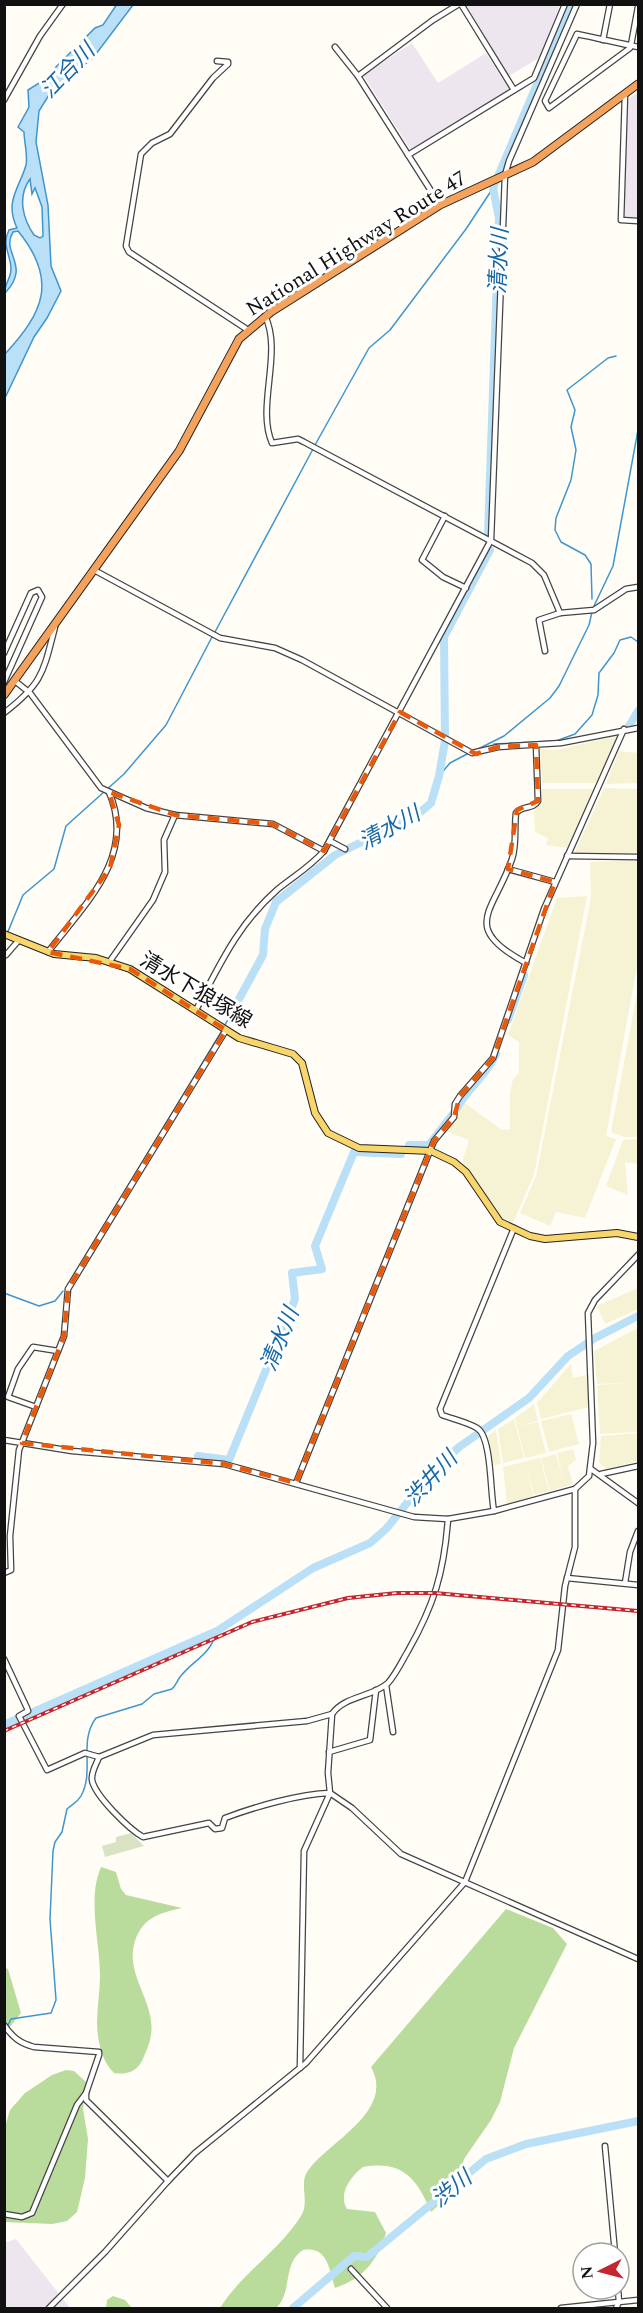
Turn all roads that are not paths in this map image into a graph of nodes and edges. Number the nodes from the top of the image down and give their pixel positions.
1 (63, 4) edge
2 (460, 4) edge
3 (565, 4) edge
4 (577, 4) edge
5 (610, 4) edge
6 (639, 7) edge
7 (603, 39) junction
8 (631, 45) junction
9 (336, 46) dead end
10 (639, 47) edge
11 (217, 61) dead end
12 (358, 76) junction
13 (639, 84) edge
14 (514, 90) junction
15 (625, 94) junction
16 (4, 100) edge
17 (408, 155) junction
18 (505, 175) junction
19 (440, 205) junction
20 (639, 221) edge
21 (265, 316) junction
22 (248, 330) junction
23 (445, 516) junction
24 (491, 540) junction
25 (94, 570) junction
26 (639, 587) edge
27 (465, 588) junction
28 (560, 613) junction
29 (55, 627) junction
30 (545, 651) dead end
31 (4, 653) edge
32 (15, 681) junction
33 (4, 682) edge
34 (5, 692) edge
35 (30, 693) junction
36 (400, 712) junction
37 (4, 713) edge
38 (639, 728) edge
39 (624, 729) junction
40 (536, 745) junction
41 (107, 791) junction
42 (175, 816) junction
43 (330, 841) junction
44 (345, 849) dead end
45 (324, 851) junction
46 (567, 856) junction
47 (639, 857) edge
48 (508, 869) junction
49 (555, 882) junction
50 (6, 937) edge
51 (19, 940) junction
52 (48, 952) junction
53 (6, 955) dead end
54 (110, 961) junction
55 (526, 963) junction
56 (196, 1010) junction
57 (224, 1029) junction
58 (431, 1151) junction
59 (514, 1228) junction
60 (639, 1237) edge
61 (639, 1255) edge
62 (58, 1350) junction
63 (36, 1407) junction
64 (4, 1440) edge
65 (22, 1443) junction
66 (639, 1466) edge
67 (591, 1469) junction
68 (601, 1474) junction
69 (296, 1484) junction
70 (575, 1489) junction
71 (639, 1503) edge
72 (494, 1511) junction
73 (448, 1519) junction
74 (639, 1531) edge
75 (4, 1573) edge
76 (567, 1578) junction
77 (625, 1583) junction
78 (639, 1585) edge
79 (4, 1659) edge
80 (386, 1685) junction
81 (376, 1689) junction
82 (332, 1714) junction
83 (393, 1732) dead end
84 (329, 1752) junction
85 (99, 1757) junction
86 (330, 1793) junction
87 (465, 1882) junction
88 (639, 1959) edge
89 (6, 2027) edge
90 (300, 2068) junction
91 (86, 2093) junction
92 (605, 2146) dead end
93 (168, 2181) junction
94 (4, 2214) edge
95 (614, 2241) edge
96 (351, 2269) dead end
97 (628, 2301) joint
98 (619, 2302) junction
99 (49, 2308) edge
100 (387, 2308) edge
101 (561, 2308) edge
102 (616, 2308) edge
103 (628, 2308) edge

1 - 16 street
2 - 12 street
2 - 14 street
3 - 14 street
4 - 18 street
5 - 7 street
6 - 8 street
7 - 8 street
7 - 8 street
8 - 10 street
9 - 12 street
11 - 22 street
12 - 17 street
13 - 15 highway, National Highway Route 47
14 - 17 street
15 - 18 highway, National Highway Route 47
15 - 20 street
17 - 19 street
18 - 19 highway, National Highway Route 47
18 - 24 street
19 - 21 highway, National Highway Route 47
21 - 22 highway, National Highway Route 47
21 - 23 street
22 - 25 highway, National Highway Route 47
23 - 24 street
23 - 27 street
24 - 27 street
24 - 28 street
25 - 29 highway, National Highway Route 47
25 - 36 street
26 - 28 street
27 - 36 street
28 - 30 street
29 - 32 highway, National Highway Route 47
29 - 35 street
31 - 33 street
32 - 34 highway, National Highway Route 47
32 - 35 street
35 - 37 street
35 - 41 street
36 - 40 street
36 - 43 street
38 - 39 street
39 - 40 street
39 - 46 street
40 - 48 street
41 - 42 street
41 - 52 street
42 - 45 street
42 - 54 street
43 - 44 street
43 - 45 street
45 - 56 street
46 - 47 street
46 - 49 street
48 - 49 street
48 - 55 street
49 - 55 street
50 - 51 main road, 清水下狼塚線
51 - 52 main road, 清水下狼塚線
51 - 53 street
52 - 54 main road, 清水下狼塚線
54 - 56 main road, 清水下狼塚線
55 - 58 street
56 - 57 main road, 清水下狼塚線
57 - 58 main road, 清水下狼塚線
57 - 62 street
58 - 59 main road, 清水下狼塚線
58 - 69 street
59 - 60 main road, 清水下狼塚線
59 - 72 street
61 - 67 street
62 - 63 street
62 - 63 street
63 - 65 street
64 - 65 street
65 - 69 street
65 - 75 street
66 - 68 street
67 - 68 street
67 - 70 street
68 - 71 street
69 - 73 street
70 - 72 street
70 - 76 street
72 - 73 street
73 - 80 street
74 - 77 street
76 - 77 street
76 - 87 street
77 - 78 street
79 - 85 street
80 - 81 street
80 - 83 street
81 - 82 street
81 - 84 street
82 - 84 street
82 - 85 street
84 - 86 street
85 - 86 street
86 - 87 street
86 - 90 street
87 - 88 street
87 - 90 street
89 - 91 street
90 - 93 street
91 - 93 street
91 - 94 street
92 - 95 street
93 - 99 street
96 - 100 street
97 - 98 street
97 - 103 street
98 - 101 street
98 - 102 street

